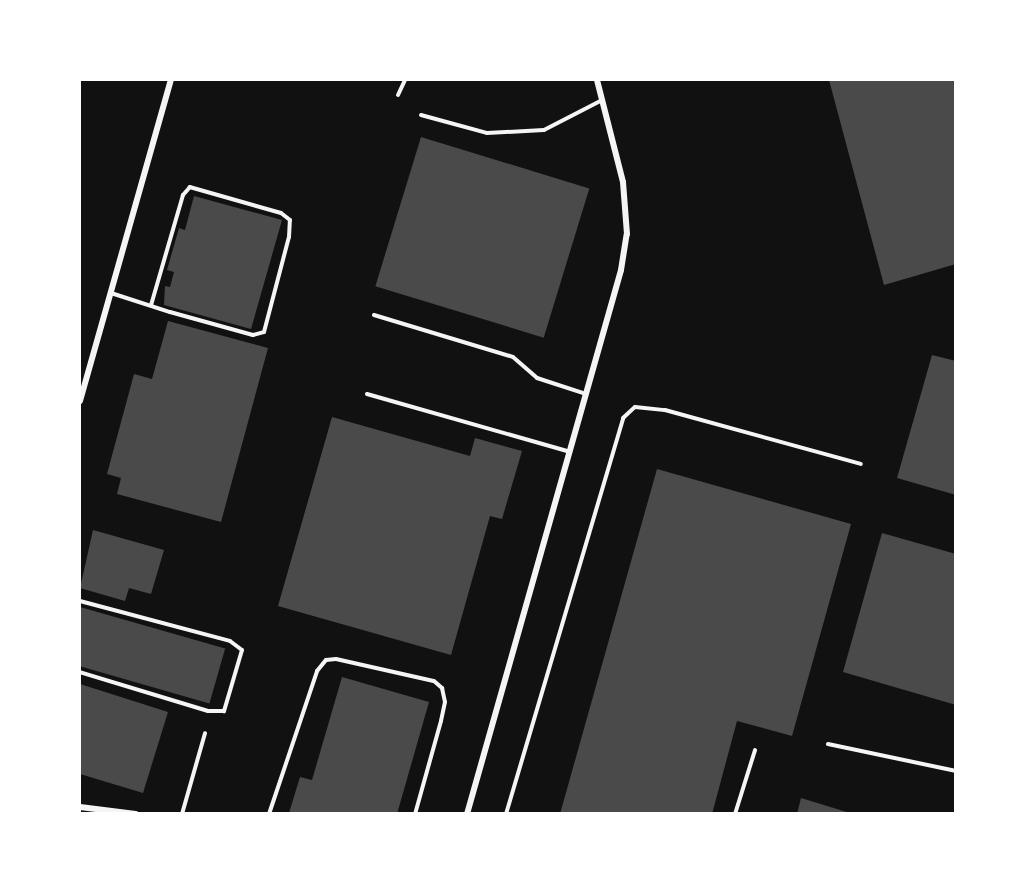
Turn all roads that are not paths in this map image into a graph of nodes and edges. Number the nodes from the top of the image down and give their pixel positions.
1 (171, 80) edge
2 (405, 80) edge
3 (597, 80) edge
4 (399, 95) dead end
5 (602, 100) junction
6 (421, 115) dead end
7 (110, 292) junction
8 (151, 305) junction
9 (374, 315) dead end
10 (583, 393) junction
11 (366, 394) dead end
12 (80, 401) edge
13 (567, 451) junction
14 (861, 464) dead end
15 (80, 601) edge
16 (80, 672) edge
17 (205, 733) dead end
18 (828, 744) dead end
19 (755, 750) dead end
20 (956, 771) edge
21 (80, 807) edge
22 (136, 813) edge
23 (182, 813) edge
24 (269, 813) edge
25 (415, 813) edge
26 (467, 813) edge
27 (506, 813) edge
28 (735, 813) edge

1 - 7 street
2 - 4 lane
3 - 5 street
5 - 6 lane
5 - 10 street
7 - 8 lane
7 - 12 street
8 - 8 lane
9 - 10 lane
10 - 13 street
11 - 13 lane
13 - 26 street
14 - 27 lane
15 - 16 lane
17 - 23 lane
18 - 20 lane
19 - 28 lane
21 - 22 street
24 - 25 lane

